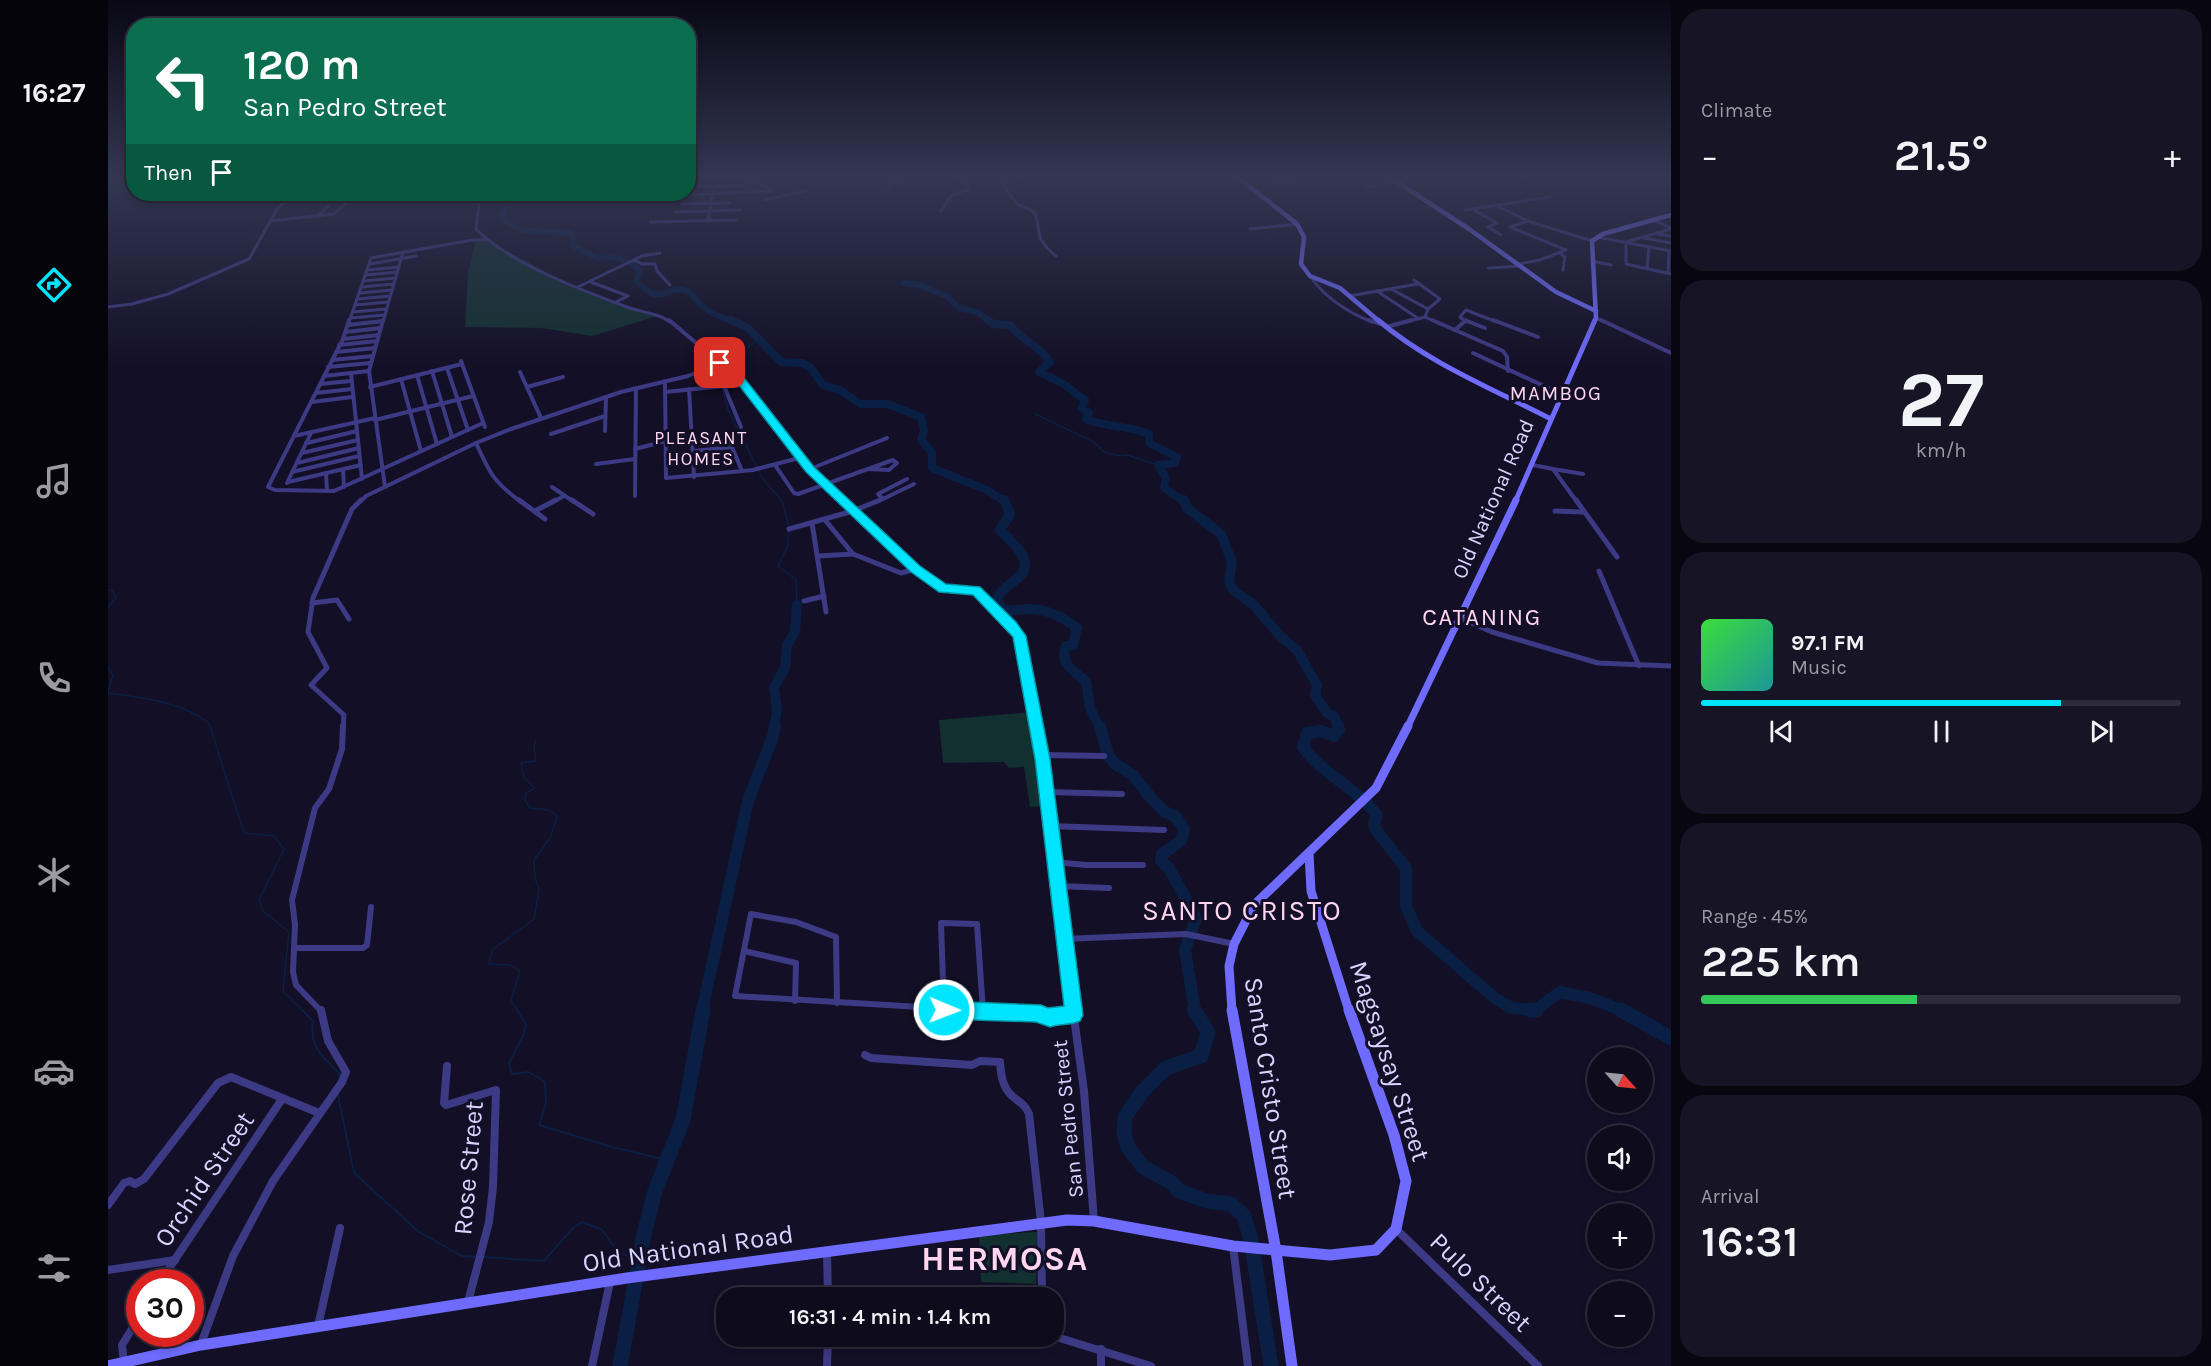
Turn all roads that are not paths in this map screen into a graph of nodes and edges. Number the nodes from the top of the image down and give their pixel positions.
1 (259, 242) edge
2 (462, 242) edge
3 (491, 242) edge
4 (1042, 242) edge
5 (1303, 242) edge
6 (1486, 242) edge
7 (1548, 242) edge
8 (1595, 242) edge
9 (1626, 242) joint
10 (1649, 247) junction
11 (1670, 251) edge
12 (403, 252) junction
13 (660, 253) dead end
14 (1560, 253) junction
15 (417, 256) dead end
16 (1056, 256) dead end
17 (402, 258) junction
18 (387, 261) junction
19 (632, 261) junction
20 (1592, 261) junction
21 (370, 264) junction
22 (1520, 265) junction
23 (1611, 265) dead end
24 (385, 268) junction
25 (1488, 268) dead end
26 (1647, 268) junction
27 (368, 270) junction
28 (398, 270) junction
29 (1563, 270) dead end
30 (1670, 273) edge
31 (366, 275) junction
32 (1310, 276) junction
33 (396, 278) junction
34 (364, 281) junction
35 (591, 282) junction
36 (1416, 282) joint
37 (394, 284) junction
38 (670, 285) dead end
39 (362, 287) junction
40 (578, 287) junction
41 (1391, 289) junction
42 (393, 290) junction
43 (1377, 291) junction
44 (360, 293) junction
45 (390, 296) junction
46 (1349, 296) junction
47 (358, 299) junction
48 (388, 302) junction
49 (614, 303) junction
50 (355, 305) junction
51 (108, 307) edge
52 (386, 309) junction
53 (1428, 309) junction
54 (1596, 311) junction
55 (353, 312) junction
56 (384, 315) junction
57 (1425, 317) junction
58 (351, 318) junction
59 (1596, 318) junction
60 (1419, 319) junction
61 (383, 321) junction
62 (1467, 321) junction
63 (348, 325) junction
64 (1384, 326) junction
65 (381, 328) junction
66 (1485, 328) dead end
67 (1455, 330) junction
68 (345, 332) junction
69 (379, 335) junction
70 (1538, 337) dead end
71 (343, 339) junction
72 (377, 341) junction
73 (339, 345) junction
74 (375, 348) junction
75 (336, 352) junction
76 (1473, 353) dead end
77 (1671, 353) edge
78 (373, 356) junction
79 (332, 360) junction
80 (370, 363) junction
81 (720, 363) junction
82 (328, 367) junction
83 (447, 368) junction
84 (369, 371) junction
85 (432, 371) junction
86 (1508, 371) junction
87 (520, 372) dead end
88 (351, 373) junction
89 (417, 375) junction
90 (324, 376) junction
91 (563, 377) dead end
92 (401, 379) junction
93 (351, 381) junction
94 (665, 381) junction
95 (320, 384) junction
96 (744, 384) junction
97 (724, 386) junction
98 (370, 387) junction
99 (527, 387) junction
100 (636, 388) junction
101 (352, 389) junction
102 (689, 389) junction
103 (665, 392) junction
104 (316, 393) junction
105 (1561, 394) junction
106 (473, 396) junction
107 (352, 397) junction
108 (606, 397) junction
109 (458, 400) junction
110 (312, 402) junction
111 (442, 404) junction
112 (427, 407) junction
113 (410, 411) junction
114 (605, 416) junction
115 (541, 418) junction
116 (375, 419) junction
117 (1551, 419) junction
118 (356, 423) junction
119 (484, 425) joint
120 (741, 427) dead end
121 (468, 430) junction
122 (357, 431) junction
123 (605, 431) dead end
124 (310, 433) junction
125 (551, 434) dead end
126 (294, 436) junction
127 (453, 437) junction
128 (887, 438) dead end
129 (358, 440) junction
130 (666, 441) junction
131 (307, 443) junction
132 (476, 443) junction
133 (437, 444) junction
134 (359, 448) junction
135 (635, 449) junction
136 (421, 452) junction
137 (694, 452) junction
138 (302, 453) junction
139 (359, 456) junction
140 (799, 458) junction
141 (635, 459) junction
142 (297, 463) junction
143 (596, 464) dead end
144 (361, 465) junction
145 (775, 465) junction
146 (1533, 465) junction
147 (343, 469) junction
148 (810, 469) junction
149 (1553, 469) junction
150 (381, 470) junction
151 (868, 470) junction
152 (742, 471) junction
153 (292, 472) junction
154 (326, 473) junction
155 (1583, 474) dead end
156 (309, 477) junction
157 (694, 477) junction
158 (362, 479) junction
159 (907, 479) dead end
160 (288, 482) junction
161 (914, 484) dead end
162 (826, 486) junction
163 (344, 487) junction
164 (385, 487) junction
165 (552, 487) dead end
166 (284, 490) junction
167 (310, 491) junction
168 (327, 491) junction
169 (564, 496) junction
170 (635, 496) dead end
171 (882, 499) junction
172 (535, 511) junction
173 (853, 511) junction
174 (1555, 511) dead end
175 (1583, 512) junction
176 (593, 514) dead end
177 (545, 519) dead end
178 (825, 520) junction
179 (812, 523) junction
180 (789, 529) dead end
181 (853, 554) junction
182 (818, 556) junction
183 (1617, 557) dead end
184 (916, 569) junction
185 (1599, 572) dead end
186 (824, 596) junction
187 (804, 601) dead end
188 (312, 603) junction
189 (826, 612) dead end
190 (1460, 618) junction
191 (349, 619) dead end
192 (1639, 666) junction
193 (1671, 666) edge
194 (1042, 755) junction
195 (1104, 756) dead end
196 (1047, 792) junction
197 (1122, 794) dead end
198 (1050, 826) junction
199 (1164, 830) dead end
200 (1309, 853) junction
201 (1054, 862) junction
202 (1143, 865) dead end
203 (1058, 886) junction
204 (1109, 888) dead end
205 (371, 907) dead end
206 (1063, 939) junction
207 (1234, 944) junction
208 (294, 948) junction
209 (744, 951) junction
210 (735, 996) joint
211 (795, 1001) junction
212 (837, 1004) junction
213 (944, 1010) junction
214 (983, 1011) junction
215 (1041, 1014) joint
216 (1074, 1015) junction
217 (865, 1055) dead end
218 (447, 1066) dead end
219 (282, 1099) junction
220 (318, 1113) junction
221 (108, 1205) edge
222 (1094, 1221) junction
223 (1041, 1222) junction
224 (340, 1228) dead end
225 (1396, 1229) junction
226 (1233, 1246) junction
227 (1276, 1251) junction
228 (827, 1252) junction
229 (175, 1260) junction
230 (169, 1269) edge
231 (108, 1270) edge
232 (610, 1280) junction
233 (828, 1287) edge
234 (1042, 1287) edge
235 (467, 1304) junction
236 (318, 1327) junction
237 (204, 1337) edge
238 (126, 1339) edge
239 (1064, 1339) edge
240 (204, 1345) edge
241 (194, 1347) edge
242 (828, 1347) edge
243 (1101, 1349) junction
244 (124, 1362) junction
245 (144, 1362) edge
246 (108, 1366) edge
247 (592, 1366) edge
248 (827, 1366) edge
249 (1101, 1366) edge
250 (1151, 1366) edge
251 (1248, 1366) edge
252 (1292, 1366) edge
253 (1538, 1366) edge

1 - 51 street
2 - 12 street
3 - 40 street, San Pedro Street
4 - 16 street
5 - 32 main road
6 - 22 main road
7 - 14 street
8 - 20 main road, Old National Road
9 - 10 street
9 - 26 street
10 - 11 street
10 - 26 street
11 - 30 street
12 - 17 street
12 - 21 street
13 - 19 street
14 - 22 street
14 - 29 street
15 - 17 street
17 - 18 street
17 - 28 street
18 - 21 street
18 - 24 street
19 - 35 street
19 - 38 street
20 - 23 street
20 - 54 main road, Old National Road
21 - 27 street
22 - 25 street
22 - 54 main road
24 - 27 street
24 - 28 street
26 - 30 street
27 - 31 street
28 - 31 street
28 - 33 street
31 - 34 street
32 - 46 main road
32 - 64 street
33 - 34 street
33 - 37 street
34 - 39 street
35 - 40 street
35 - 49 street
36 - 41 street
36 - 53 street
37 - 39 street
37 - 42 street
39 - 44 street
40 - 49 street, San Pedro Street
41 - 43 street
41 - 53 street
42 - 44 street
42 - 45 street
43 - 46 street
43 - 60 street
44 - 47 street
45 - 47 street
45 - 48 street
46 - 64 main road
47 - 50 street
48 - 50 street
48 - 52 street
49 - 81 street, San Pedro Street
50 - 55 street
52 - 55 street
52 - 56 street
53 - 57 street
54 - 59 main road, Old National Road
55 - 58 street
56 - 58 street
56 - 61 street
57 - 60 street
57 - 67 street
58 - 63 street
59 - 77 street
59 - 105 main road, Old National Road
60 - 64 street
61 - 63 street
61 - 65 street
62 - 66 street
62 - 67 street
62 - 70 street
63 - 68 street
64 - 117 main road
65 - 68 street
65 - 69 street
67 - 86 street
68 - 71 street
69 - 71 street
69 - 72 street
71 - 73 street
72 - 73 street
72 - 74 street
73 - 75 street
74 - 75 street
74 - 78 street
75 - 79 street
76 - 86 street
78 - 79 street
78 - 80 street
79 - 82 street
80 - 82 street
80 - 84 street
81 - 94 street
81 - 96 street, San Pedro Street
82 - 90 street
83 - 85 street
83 - 106 street
83 - 109 street
84 - 88 street
84 - 98 street
85 - 89 street
85 - 111 street
86 - 105 street
87 - 99 street
88 - 90 street
88 - 93 street
89 - 92 street
89 - 112 street
90 - 95 street
91 - 99 street
92 - 98 street
92 - 113 street
93 - 95 street
93 - 101 street
94 - 100 street
94 - 103 street
95 - 104 street
96 - 97 street
96 - 140 street, San Pedro Street
97 - 102 street
97 - 120 street
98 - 116 street
99 - 115 street
100 - 108 street
100 - 135 street
101 - 104 street
101 - 107 street
102 - 103 street
102 - 137 street
103 - 130 street
104 - 110 street
105 - 117 main road, Old National Road
106 - 109 street
106 - 119 street
107 - 110 street
107 - 118 street
108 - 114 street
108 - 115 street
109 - 111 street
109 - 121 street
110 - 126 street
111 - 112 street
111 - 127 street
112 - 113 street
112 - 133 street
113 - 116 street
113 - 136 street
114 - 123 street
114 - 125 street
115 - 132 street
116 - 118 street
116 - 150 street
117 - 146 main road, Old National Road
118 - 122 street
118 - 124 street
119 - 121 street
121 - 127 street
122 - 129 street
122 - 131 street
124 - 126 street
124 - 131 street
126 - 166 street
127 - 133 street
128 - 148 street
129 - 134 street
129 - 138 street
130 - 135 street
130 - 157 street
131 - 138 street
132 - 164 street
132 - 172 street
133 - 136 street
134 - 139 street
134 - 142 street
135 - 141 street
136 - 150 street
137 - 152 street
137 - 157 street
138 - 142 street
139 - 144 street
139 - 153 street
140 - 145 street
140 - 148 street, San Pedro Street
141 - 143 street
141 - 170 street
142 - 153 street
144 - 147 street
144 - 158 street
145 - 152 street
145 - 162 street
146 - 149 street
146 - 190 main road, Old National Road
147 - 154 street
147 - 163 street
148 - 162 street, San Pedro Street
149 - 155 street
149 - 175 street
150 - 158 street
150 - 164 street
151 - 151 street
151 - 162 street
152 - 157 street
153 - 160 street
154 - 156 street
154 - 168 street
156 - 160 street
156 - 167 street
158 - 163 street
159 - 171 street
160 - 166 street
161 - 171 street
162 - 173 street, San Pedro Street
163 - 168 street
164 - 188 street
165 - 169 street
166 - 167 street
167 - 168 street
169 - 172 street
169 - 176 street
171 - 173 street
172 - 177 street
173 - 178 street
173 - 184 street, San Pedro Street
174 - 175 street
175 - 183 street
178 - 179 street
178 - 181 street
179 - 180 street
179 - 182 street
181 - 182 street
181 - 184 street
182 - 186 street
184 - 194 street, San Pedro Street
185 - 192 street
186 - 187 street
186 - 189 street
188 - 191 street
188 - 208 street
190 - 192 street
190 - 200 main road, Old National Road
192 - 193 street
194 - 195 street
194 - 196 street, San Pedro Street
196 - 197 street
196 - 198 street, San Pedro Street
198 - 199 street
198 - 201 street, San Pedro Street
200 - 207 main road, Santo Cristo Street
200 - 225 main road, Magsaysay Street
201 - 202 street
201 - 203 street, San Pedro Street
203 - 204 street
203 - 206 street, San Pedro Street
205 - 208 street
206 - 207 street
206 - 216 street, San Pedro Street
207 - 227 main road, Santo Cristo Street
208 - 220 street
209 - 210 street
209 - 211 street
209 - 212 street
210 - 211 street
211 - 212 street
212 - 213 street
213 - 214 street
213 - 214 street
214 - 215 street
215 - 216 street
216 - 222 street, San Pedro Street
217 - 223 street
218 - 235 street, Rose Street
219 - 220 street
219 - 221 street
219 - 229 street, Orchid Street
220 - 237 street
222 - 223 main road, Old National Road
222 - 226 main road, Old National Road
223 - 228 main road, Old National Road
223 - 234 street
224 - 236 street
225 - 227 main road
225 - 253 street, Pulo Street
226 - 227 main road, Old National Road
226 - 251 street
227 - 252 main road, Santo Cristo Street
228 - 232 main road, Old National Road
228 - 233 street
229 - 230 street, Orchid Street
229 - 231 street
232 - 235 main road, Old National Road
232 - 247 street
235 - 236 main road, Old National Road
236 - 240 main road, Old National Road
238 - 244 street
239 - 243 street
241 - 245 main road, Old National Road
242 - 248 street
243 - 249 street
243 - 250 street
244 - 245 main road, Old National Road
244 - 246 main road, Old National Road

